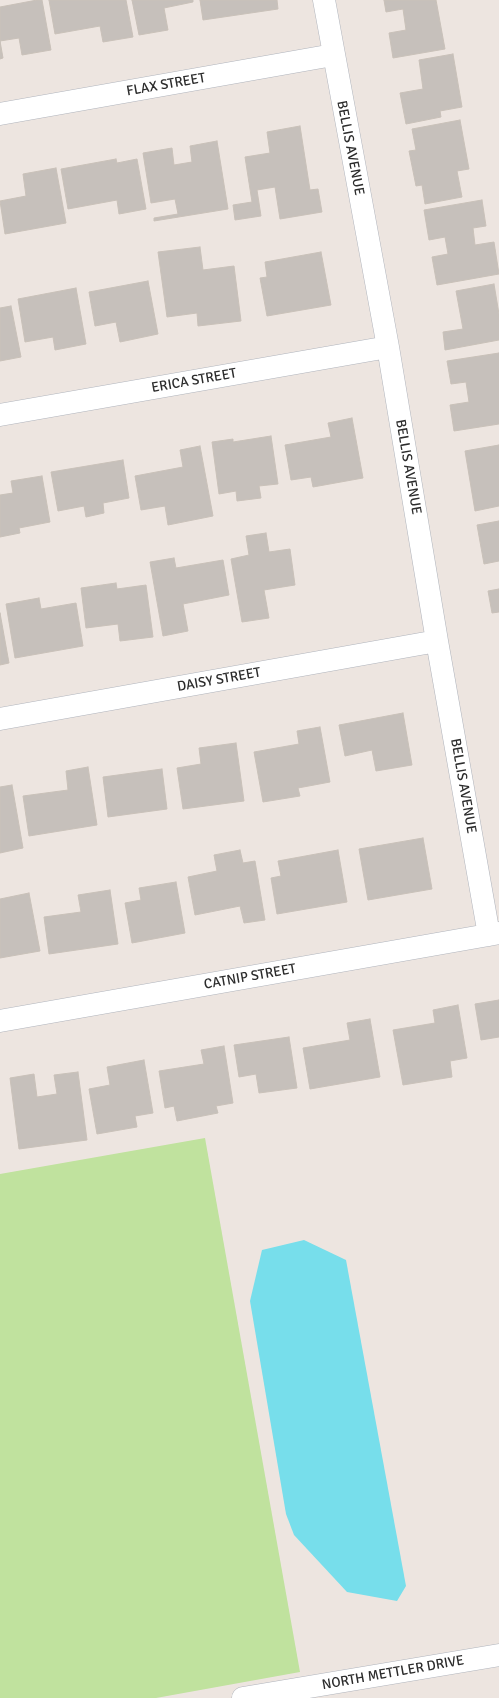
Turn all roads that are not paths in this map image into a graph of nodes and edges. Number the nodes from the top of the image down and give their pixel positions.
1 (324, 0) edge
2 (333, 55) junction
3 (0, 114) edge
4 (388, 347) junction
5 (0, 415) edge
6 (437, 641) junction
7 (0, 719) edge
8 (494, 934) edge
9 (0, 1021) edge
10 (499, 1655) edge
11 (289, 1694) edge
12 (243, 1698) edge

1 - 2 street, BELLIS AVENUE
2 - 3 street, FLAX STREET
2 - 4 street, BELLIS AVENUE
4 - 5 street, ERICA STREET
4 - 6 street, BELLIS AVENUE
6 - 7 street, DAISY STREET
6 - 8 street, BELLIS AVENUE
8 - 9 street, CATNIP STREET
10 - 11 street, NORTH METTLER DRIVE
11 - 12 street, NORTH METTLER DRIVE

